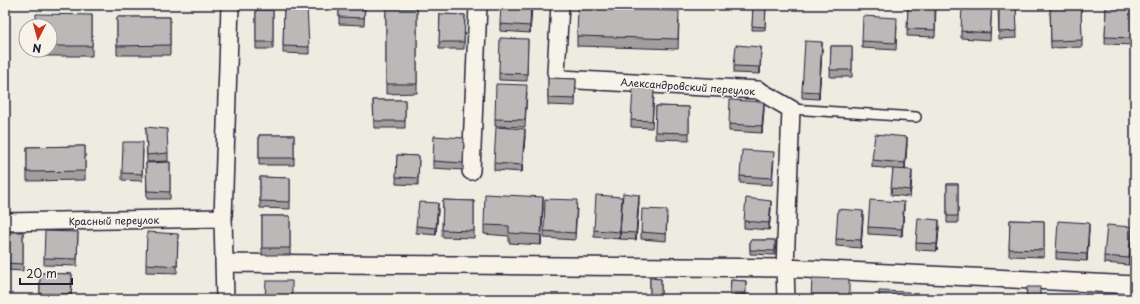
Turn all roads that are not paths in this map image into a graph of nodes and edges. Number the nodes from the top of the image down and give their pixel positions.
1 (230, 5) edge
2 (478, 5) edge
3 (560, 5) edge
4 (791, 109) junction
5 (916, 117) dead end
6 (471, 171) dead end
7 (223, 218) junction
8 (5, 222) edge
9 (224, 263) junction
10 (785, 268) junction
11 (1135, 285) edge
12 (225, 299) edge
13 (786, 299) edge

1 - 7 street
2 - 6 street
3 - 4 street, Александровский переулок
4 - 5 lane
4 - 10 street
7 - 8 street, Красный переулок
7 - 9 street
9 - 10 street
9 - 12 street
10 - 11 street
10 - 13 street

